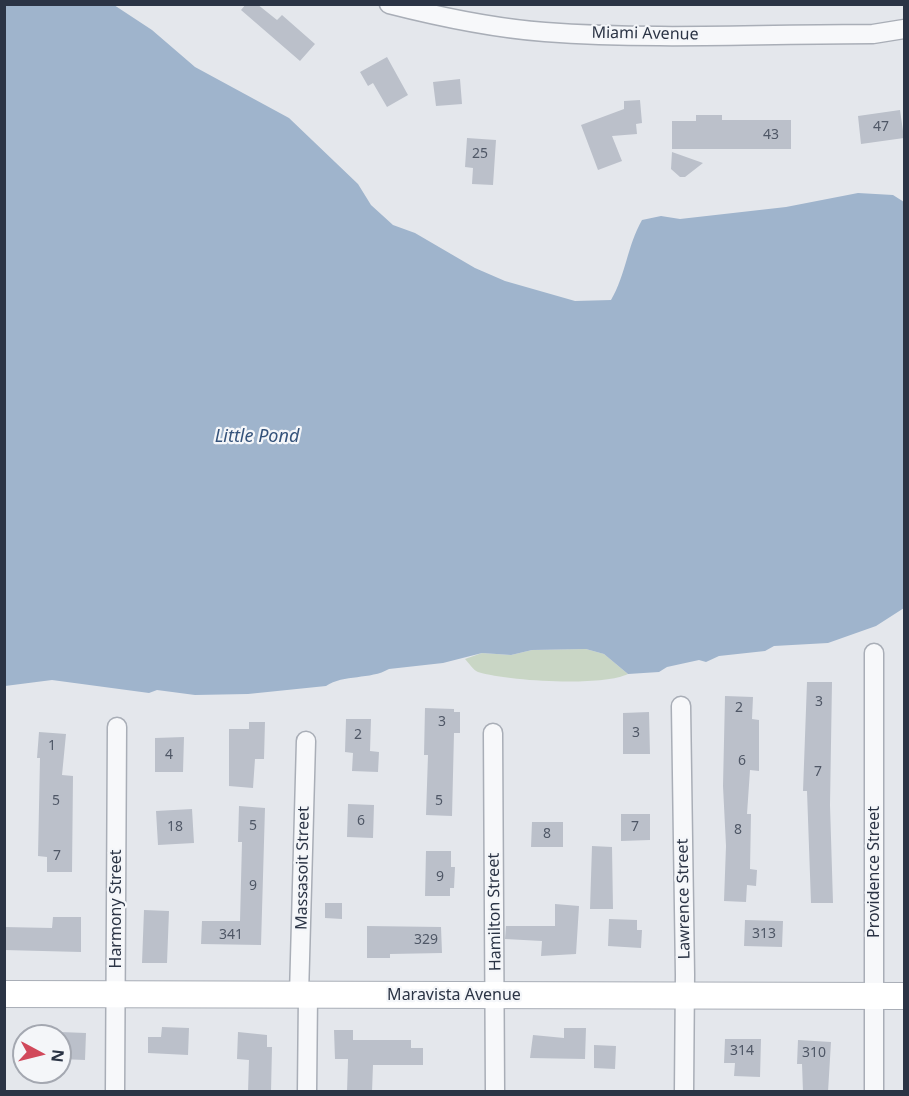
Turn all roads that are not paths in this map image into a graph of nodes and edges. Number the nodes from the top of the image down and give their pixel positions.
1 (389, 4) edge
2 (904, 29) edge
3 (874, 653) dead end
4 (681, 706) dead end
5 (117, 728) dead end
6 (493, 733) dead end
7 (306, 741) dead end
8 (4, 994) edge
9 (116, 995) junction
10 (304, 995) junction
11 (495, 995) junction
12 (685, 996) junction
13 (874, 996) junction
14 (904, 996) edge
15 (116, 1092) edge
16 (307, 1092) edge
17 (495, 1092) edge
18 (684, 1092) edge
19 (874, 1092) edge

1 - 2 street, Miami Avenue
3 - 13 street, Providence Street
4 - 12 street, Lawrence Street
5 - 9 street, Harmony Street
6 - 11 street, Hamilton Street
7 - 10 street, Massasoit Street
8 - 9 main road, Maravista Avenue
9 - 10 main road, Maravista Avenue
9 - 15 street, Harmony Street
10 - 11 main road, Maravista Avenue
10 - 16 street, Massasoit Street
11 - 12 main road, Maravista Avenue
11 - 17 street, Hamilton Street
12 - 13 main road, Maravista Avenue
12 - 18 street, Lawrence Street
13 - 14 main road, Maravista Avenue
13 - 19 street, Providence Street

